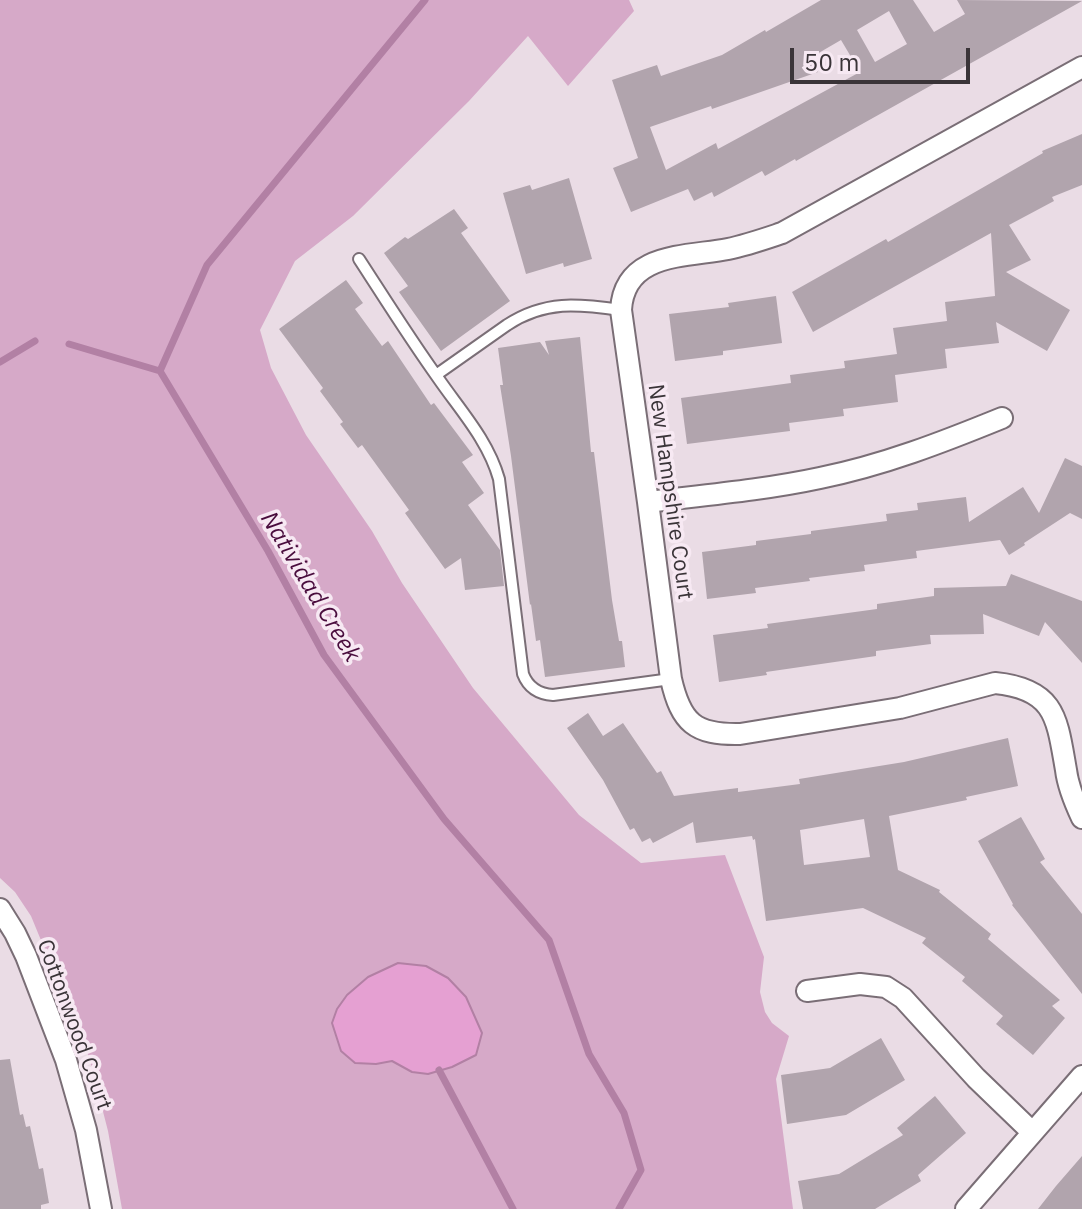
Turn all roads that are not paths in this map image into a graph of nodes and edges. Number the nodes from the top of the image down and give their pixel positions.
1 (1082, 67) edge
2 (359, 259) dead end
3 (621, 310) junction
4 (436, 375) junction
5 (1002, 418) dead end
6 (648, 502) junction
7 (671, 679) junction
8 (1082, 818) edge
9 (0, 909) edge
10 (807, 991) dead end
11 (1082, 1076) edge
12 (1032, 1132) junction
13 (101, 1209) edge
14 (966, 1209) edge

1 - 3 street
2 - 4 lane
3 - 4 lane
3 - 6 street, New Hampshire Court
4 - 7 lane
5 - 6 street
6 - 7 street, New Hampshire Court
7 - 8 street, New Hampshire Court
9 - 13 street, Cottonwood Court
10 - 12 street
11 - 12 street
12 - 14 street

